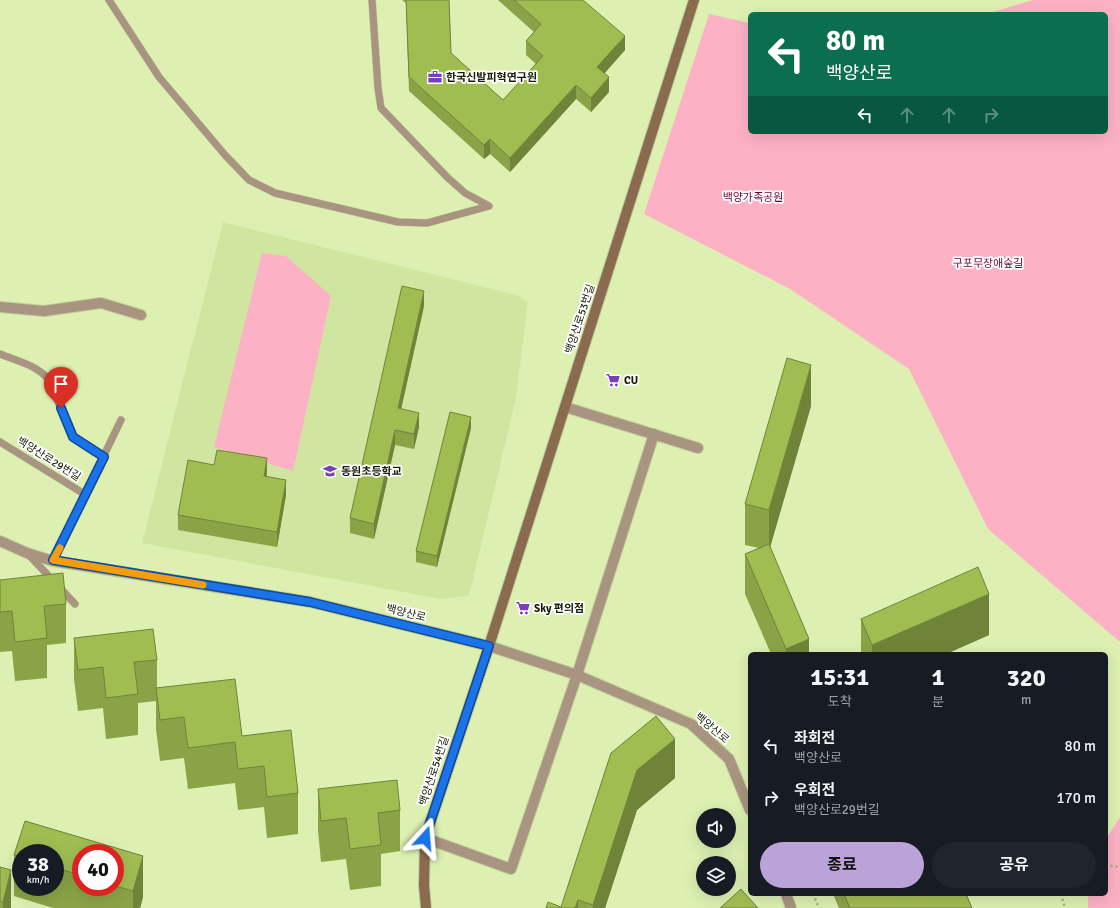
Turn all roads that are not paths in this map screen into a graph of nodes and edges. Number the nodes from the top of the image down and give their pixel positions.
1 (109, 0) edge
2 (372, 0) edge
3 (694, 0) edge
4 (0, 307) edge
5 (141, 315) dead end
6 (0, 354) edge
7 (565, 406) junction
8 (121, 420) dead end
9 (654, 434) junction
10 (0, 442) edge
11 (698, 448) dead end
12 (104, 457) junction
13 (86, 495) junction
14 (0, 541) edge
15 (27, 553) junction
16 (53, 560) junction
17 (75, 604) dead end
18 (489, 646) junction
19 (577, 675) junction
20 (748, 805) edge
21 (425, 838) junction
22 (787, 896) edge
23 (426, 908) edge
24 (791, 908) edge

1 - 2 lane
3 - 7 street, 백양산로53번길
4 - 5 street
6 - 12 lane
7 - 9 street
7 - 18 street, 백양산로53번길
8 - 12 lane, 백양산로29번길
9 - 11 street
9 - 19 street
10 - 13 lane, 백양산로29번길
12 - 13 lane, 백양산로29번길
13 - 16 lane, 백양산로29번길
14 - 15 street, 백양산로
15 - 16 street, 백양산로
15 - 17 lane
16 - 18 street, 백양산로
18 - 19 street, 백양산로
18 - 21 street, 백양산로54번길
19 - 20 street, 백양산로
19 - 21 street
21 - 23 street, 백양산로54번길
22 - 24 street

